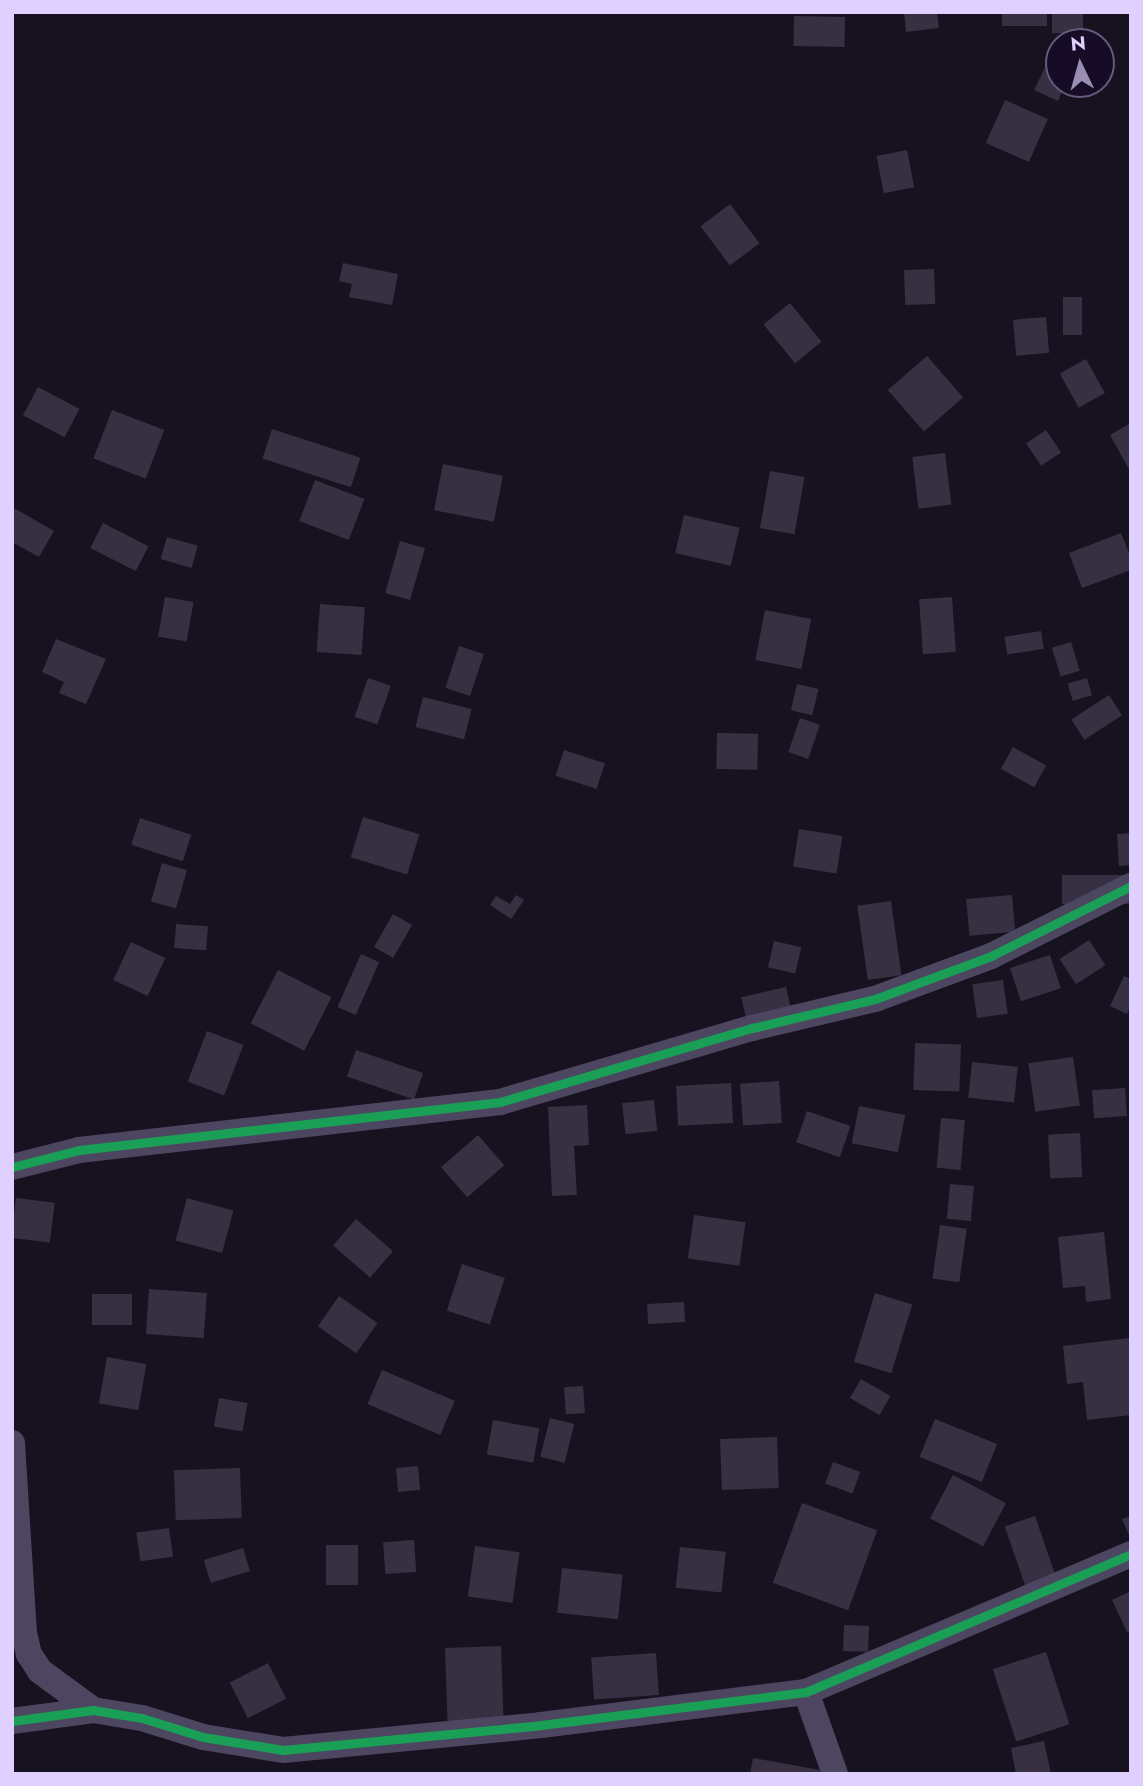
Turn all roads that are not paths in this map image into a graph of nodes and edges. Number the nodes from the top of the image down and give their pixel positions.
1 (1131, 887) edge
2 (12, 1167) edge
3 (12, 1443) edge
4 (1131, 1554) edge
5 (806, 1692) junction
6 (93, 1710) junction
7 (12, 1721) edge
8 (835, 1774) edge

1 - 2 street
3 - 6 street
4 - 5 street
5 - 6 street
5 - 8 street
6 - 7 street

